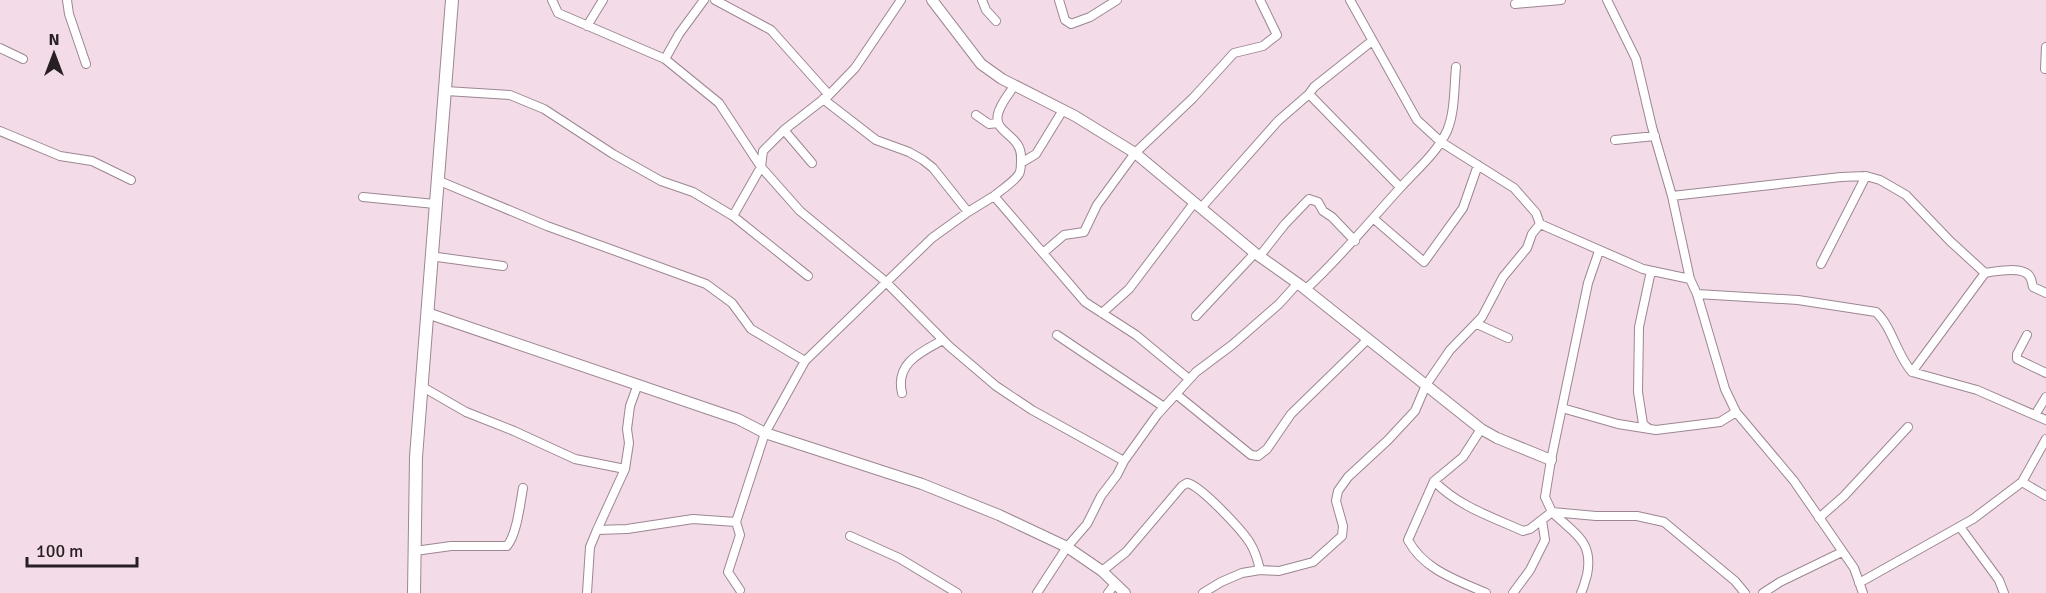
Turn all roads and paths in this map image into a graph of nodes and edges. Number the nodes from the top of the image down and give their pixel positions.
1 (67, 0) edge
2 (452, 0) edge
3 (552, 0) edge
4 (603, 0) edge
5 (704, 0) edge
6 (715, 0) edge
7 (901, 0) edge
8 (932, 0) edge
9 (982, 0) edge
10 (1059, 0) edge
11 (1117, 0) edge
12 (1260, 0) edge
13 (1350, 0) edge
14 (1561, 0) edge
15 (1606, 0) edge
16 (1515, 4) dead end
17 (996, 21) dead end
18 (587, 26) junction
19 (1372, 41) junction
20 (2046, 47) edge
21 (0, 48) edge
22 (23, 59) dead end
23 (665, 60) junction
24 (86, 64) dead end
25 (1456, 67) dead end
26 (2045, 69) edge
27 (1014, 86) junction
28 (446, 91) junction
29 (1310, 94) junction
30 (826, 97) junction
31 (1063, 110) junction
32 (976, 115) dead end
33 (998, 123) junction
34 (784, 130) junction
35 (0, 131) edge
36 (1655, 136) junction
37 (1615, 140) dead end
38 (1441, 142) junction
39 (1020, 148) junction
40 (1135, 153) junction
41 (1036, 154) junction
42 (812, 163) dead end
43 (1021, 163) junction
44 (1478, 165) junction
45 (761, 167) junction
46 (1866, 176) junction
47 (131, 180) dead end
48 (437, 180) junction
49 (1400, 188) junction
50 (994, 196) junction
51 (1672, 196) junction
52 (363, 197) dead end
53 (435, 204) junction
54 (1198, 205) junction
55 (968, 212) junction
56 (733, 216) junction
57 (1374, 219) junction
58 (1540, 224) junction
59 (1355, 241) junction
60 (1599, 251) junction
61 (1043, 253) junction
62 (1257, 255) junction
63 (430, 256) junction
64 (1821, 264) dead end
65 (502, 266) dead end
66 (1651, 271) junction
67 (1985, 273) junction
68 (808, 276) dead end
69 (1690, 279) junction
70 (885, 281) junction
71 (1302, 286) junction
72 (2046, 293) edge
73 (1697, 294) junction
74 (427, 313) junction
75 (1102, 314) junction
76 (1196, 316) dead end
77 (1477, 324) junction
78 (1057, 335) dead end
79 (2027, 335) dead end
80 (1508, 338) dead end
81 (1367, 339) junction
82 (943, 340) junction
83 (805, 361) junction
84 (1912, 372) junction
85 (2046, 373) edge
86 (1189, 379) junction
87 (638, 384) junction
88 (1426, 385) junction
89 (421, 386) junction
90 (902, 393) dead end
91 (1176, 394) junction
92 (2046, 397) edge
93 (1164, 407) junction
94 (1562, 408) junction
95 (1736, 412) junction
96 (2035, 415) junction
97 (2046, 420) edge
98 (1908, 427) dead end
99 (1648, 428) junction
100 (1481, 429) junction
101 (765, 433) junction
102 (2046, 439) edge
103 (1551, 460) junction
104 (1124, 461) junction
105 (625, 469) junction
106 (1434, 481) junction
107 (2022, 482) junction
108 (523, 488) dead end
109 (2046, 496) edge
110 (1552, 512) junction
111 (1819, 518) junction
112 (1542, 520) junction
113 (736, 522) junction
114 (1960, 527) junction
115 (597, 530) junction
116 (850, 536) dead end
117 (1067, 547) junction
118 (415, 551) junction
119 (1842, 552) junction
120 (1260, 570) junction
121 (1102, 571) junction
122 (1859, 583) junction
123 (1111, 588) edge
124 (740, 590) dead end
125 (1585, 592) edge
126 (414, 593) edge
127 (587, 593) edge
128 (957, 593) edge
129 (1037, 593) edge
130 (1125, 593) edge
131 (1203, 593) edge
132 (1486, 593) edge
133 (1513, 593) edge
134 (1745, 593) edge
135 (1763, 593) edge
136 (1863, 593) edge
137 (2004, 593) edge

1 - 24 street
2 - 28 main road
3 - 18 street
4 - 18 street
5 - 23 street
6 - 30 street
7 - 30 street
8 - 27 street
9 - 17 street
10 - 11 street
12 - 40 street
13 - 19 street
14 - 16 street
15 - 36 street
18 - 23 street
19 - 29 street
19 - 38 street
20 - 26 street
21 - 22 street
23 - 45 street
25 - 38 street
27 - 31 street
27 - 33 street
28 - 48 main road
28 - 56 street
29 - 49 street
29 - 54 street
30 - 34 street
30 - 55 street
31 - 40 street
31 - 41 street
32 - 33 street
33 - 39 street
34 - 42 street
34 - 45 street
35 - 47 street
36 - 37 street
36 - 51 street
38 - 44 street
38 - 49 street
39 - 41 street
39 - 43 street
40 - 54 street
40 - 61 street
41 - 43 street
43 - 50 street
44 - 57 street
44 - 58 street
45 - 56 street
45 - 70 street
46 - 51 street
46 - 64 street
46 - 67 street
48 - 53 main road
48 - 83 street
49 - 57 street
50 - 55 street
50 - 61 street
51 - 69 street
52 - 53 street
53 - 63 main road
54 - 62 street
54 - 75 street
55 - 70 street
56 - 68 street
57 - 59 street
58 - 60 street
58 - 77 street
59 - 62 street
59 - 71 street
60 - 66 street
60 - 94 street
61 - 75 street
62 - 71 street
62 - 76 street
63 - 65 street
63 - 74 main road
66 - 69 street
66 - 99 street
67 - 72 street
67 - 84 street
69 - 73 street
70 - 82 street
70 - 83 street
71 - 81 street
71 - 86 street
73 - 84 street
73 - 95 street
74 - 87 street
74 - 89 main road
75 - 86 street
77 - 80 street
77 - 88 street
78 - 93 street
79 - 85 street
81 - 88 street
81 - 91 street
82 - 90 street
82 - 104 street
83 - 101 street
84 - 96 street
86 - 91 street
87 - 101 street
87 - 105 street
88 - 100 street
88 - 120 street
89 - 105 street
89 - 118 main road
91 - 93 street
92 - 96 street
93 - 104 street
94 - 99 street
94 - 103 street
95 - 99 street
95 - 111 street
96 - 97 street
98 - 111 street
100 - 103 street
100 - 106 street
101 - 113 street
101 - 117 street
102 - 107 street
103 - 110 street
104 - 117 street
105 - 115 street
106 - 112 street
106 - 132 street
107 - 109 street
107 - 114 street
108 - 118 street
110 - 112 street
110 - 125 street
110 - 134 street
111 - 119 street
112 - 133 street
113 - 115 street
113 - 124 street
114 - 122 street
114 - 137 street
115 - 127 street
116 - 128 street
117 - 121 street
117 - 129 street
118 - 126 main road
119 - 122 street
119 - 135 street
120 - 121 street
120 - 131 street
121 - 123 street
122 - 136 street
123 - 130 street

